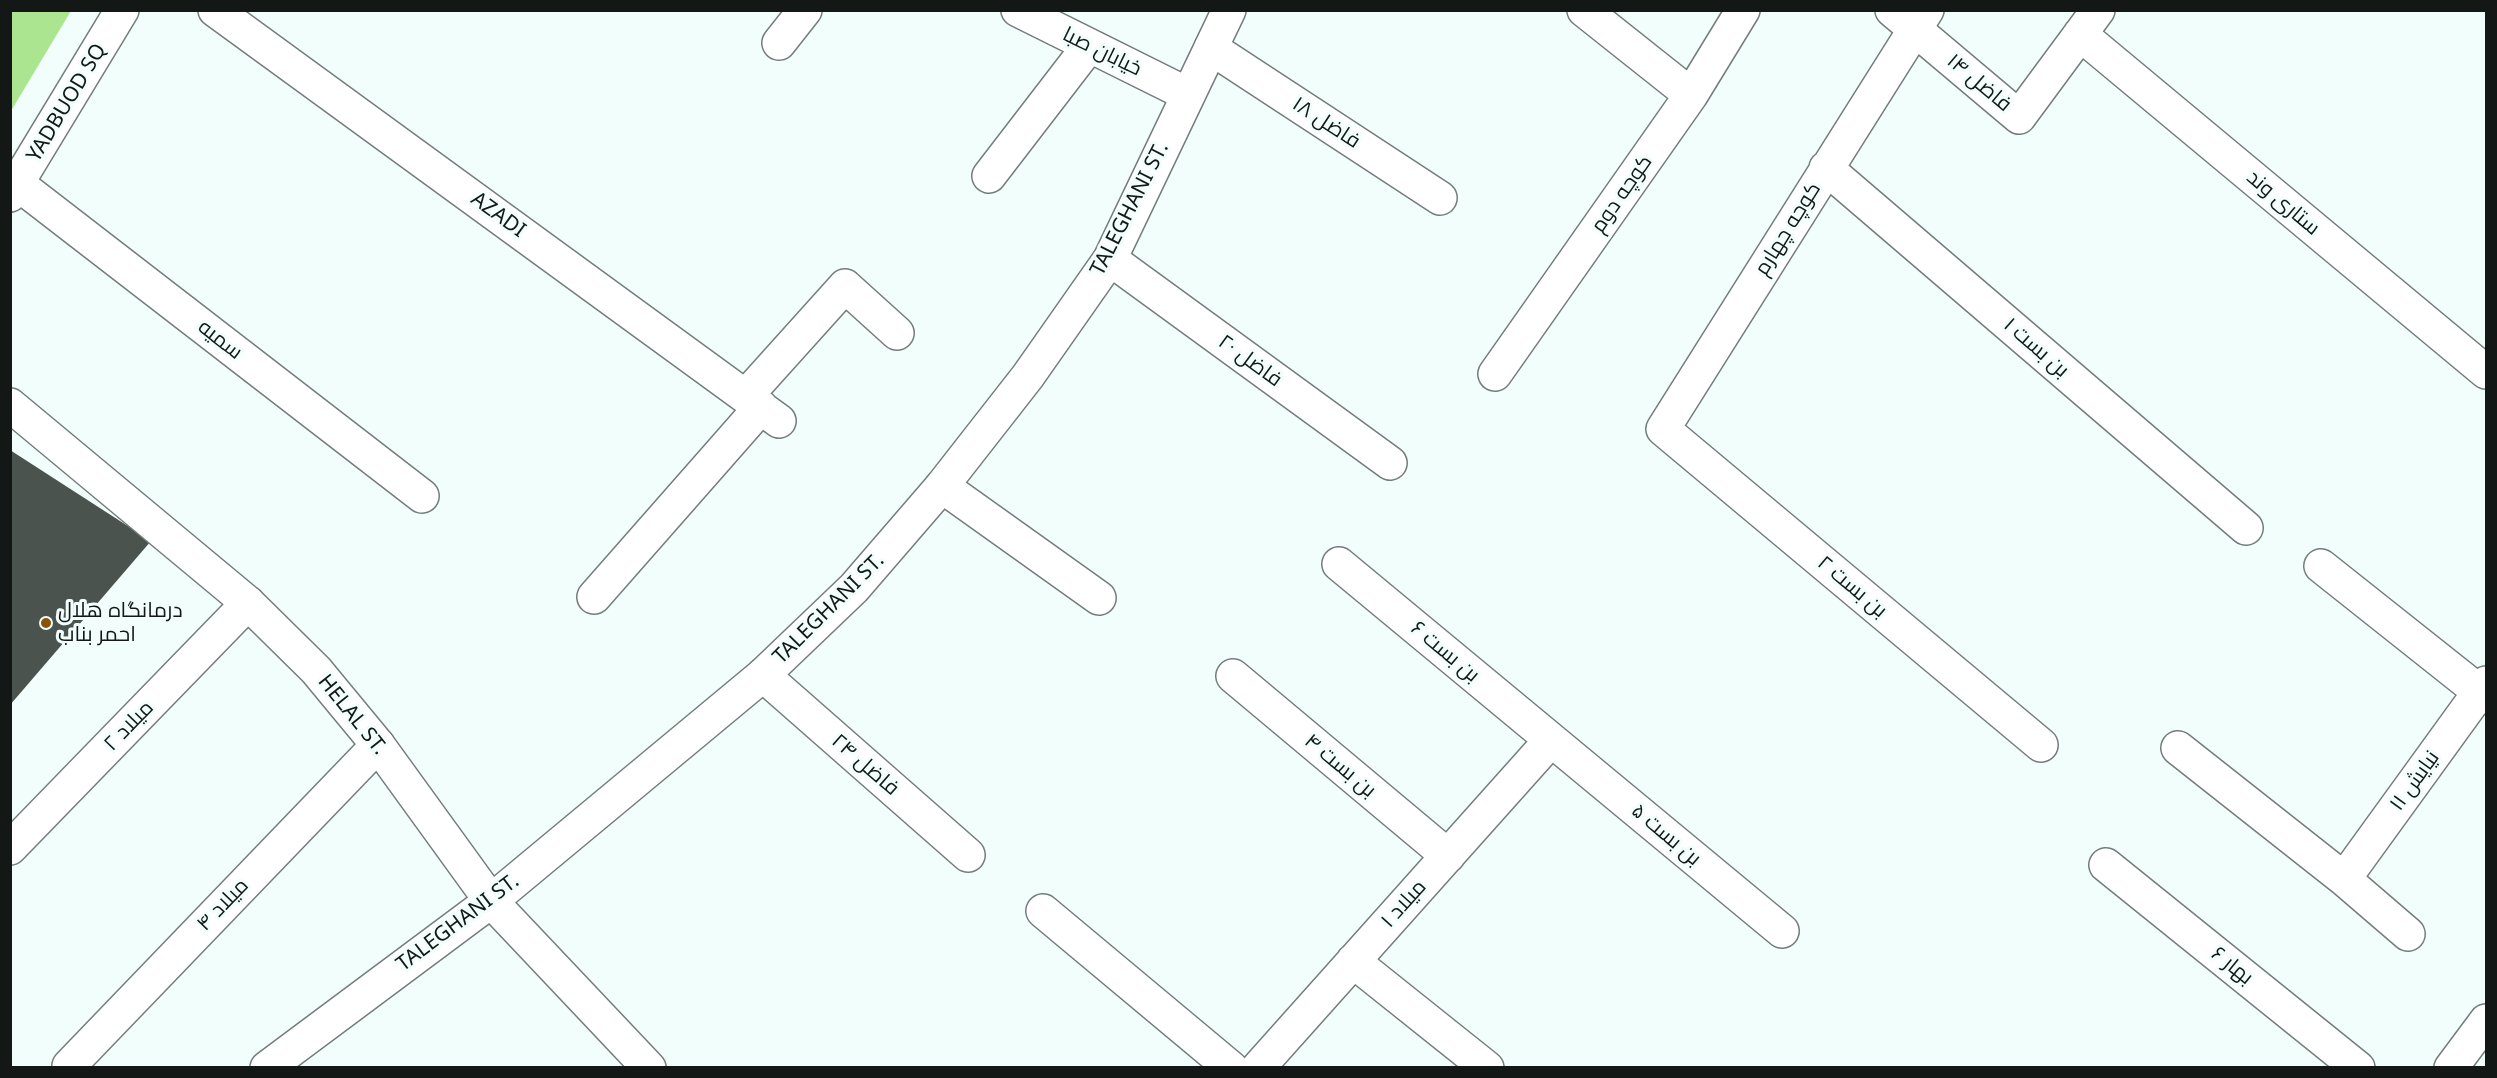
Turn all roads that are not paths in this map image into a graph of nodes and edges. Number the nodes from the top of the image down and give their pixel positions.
1 (122, 10) edge
2 (215, 10) edge
3 (805, 10) edge
4 (1017, 10) edge
5 (1230, 10) edge
6 (1584, 10) edge
7 (1743, 10) edge
8 (1911, 16) edge
9 (2089, 22) edge
10 (779, 43) dead end
11 (1089, 46) junction
12 (1211, 48) junction
13 (1187, 94) junction
14 (1691, 95) junction
15 (1826, 168) junction
16 (989, 176) dead end
17 (14, 190) edge
18 (1440, 198) dead end
19 (1110, 259) junction
20 (897, 333) dead end
21 (2487, 372) edge
22 (1495, 374) dead end
23 (10, 405) edge
24 (762, 408) junction
25 (1663, 429) joint
26 (1390, 463) dead end
27 (942, 486) junction
28 (422, 496) dead end
29 (2246, 528) dead end
30 (1339, 564) dead end
31 (2321, 566) dead end
32 (594, 597) dead end
33 (1099, 598) dead end
34 (248, 603) junction
35 (763, 675) junction
36 (1233, 676) dead end
37 (2484, 691) edge
38 (1551, 740) junction
39 (378, 745) junction
40 (2041, 745) dead end
41 (2178, 748) dead end
42 (10, 848) edge
43 (968, 855) dead end
44 (1448, 856) junction
45 (2106, 865) dead end
46 (2344, 879) junction
47 (491, 901) junction
48 (1043, 910) dead end
49 (1782, 931) dead end
50 (2408, 934) dead end
51 (1353, 961) junction
52 (2487, 1021) edge
53 (69, 1066) dead end
54 (267, 1068) edge
55 (650, 1068) edge
56 (1231, 1068) edge
57 (1258, 1068) edge
58 (1487, 1068) edge
59 (2358, 1068) edge
60 (2451, 1068) edge

1 - 17 main road, YADBUOD SQ
2 - 24 main road, AZADI
3 - 10 main road
4 - 11 main road, خیابان صبا
5 - 12 main road, TALEGHANI ST.
6 - 14 main road
7 - 14 main road, کوچه دوم
8 - 9 main road, فاضل ۱۴
8 - 15 main road, کوچه چهارم
9 - 21 main road, ستاری وند
11 - 13 main road, خیابان صبا
11 - 16 main road
12 - 13 main road, TALEGHANI ST.
12 - 18 main road, فاضل ۱۸
13 - 19 main road, TALEGHANI ST.
14 - 22 main road, کوچه دوم
15 - 25 main road, کوچه چهارم
15 - 29 main road, بن بست ۱
17 - 28 main road, سمیه
19 - 26 main road, فاضل ۲۰
19 - 27 main road, TALEGHANI ST.
20 - 24 main road
23 - 34 main road, HELAL ST.
24 - 32 main road
25 - 40 main road, بن بست ۲
27 - 33 main road
27 - 35 main road, TALEGHANI ST.
30 - 38 main road, بن بست ۶
31 - 37 main road
34 - 39 main road, HELAL ST.
34 - 42 main road, میلاد ۲
35 - 43 main road, فاضل ۲۴
35 - 47 main road, TALEGHANI ST.
36 - 44 main road, بن بست ۴
37 - 46 main road, نیایش ۱۱
38 - 44 main road, میلاد ۱
38 - 49 main road, بن بست ۵
39 - 47 main road, HELAL ST.
39 - 53 main road, میلاد ۴
41 - 46 main road
44 - 51 main road, میلاد ۱
45 - 59 main road, بهار ۶
46 - 50 main road
47 - 54 main road, TALEGHANI ST.
47 - 55 main road, HELAL ST.
48 - 56 main road
51 - 57 main road, میلاد ۱
51 - 58 main road
52 - 60 main road

